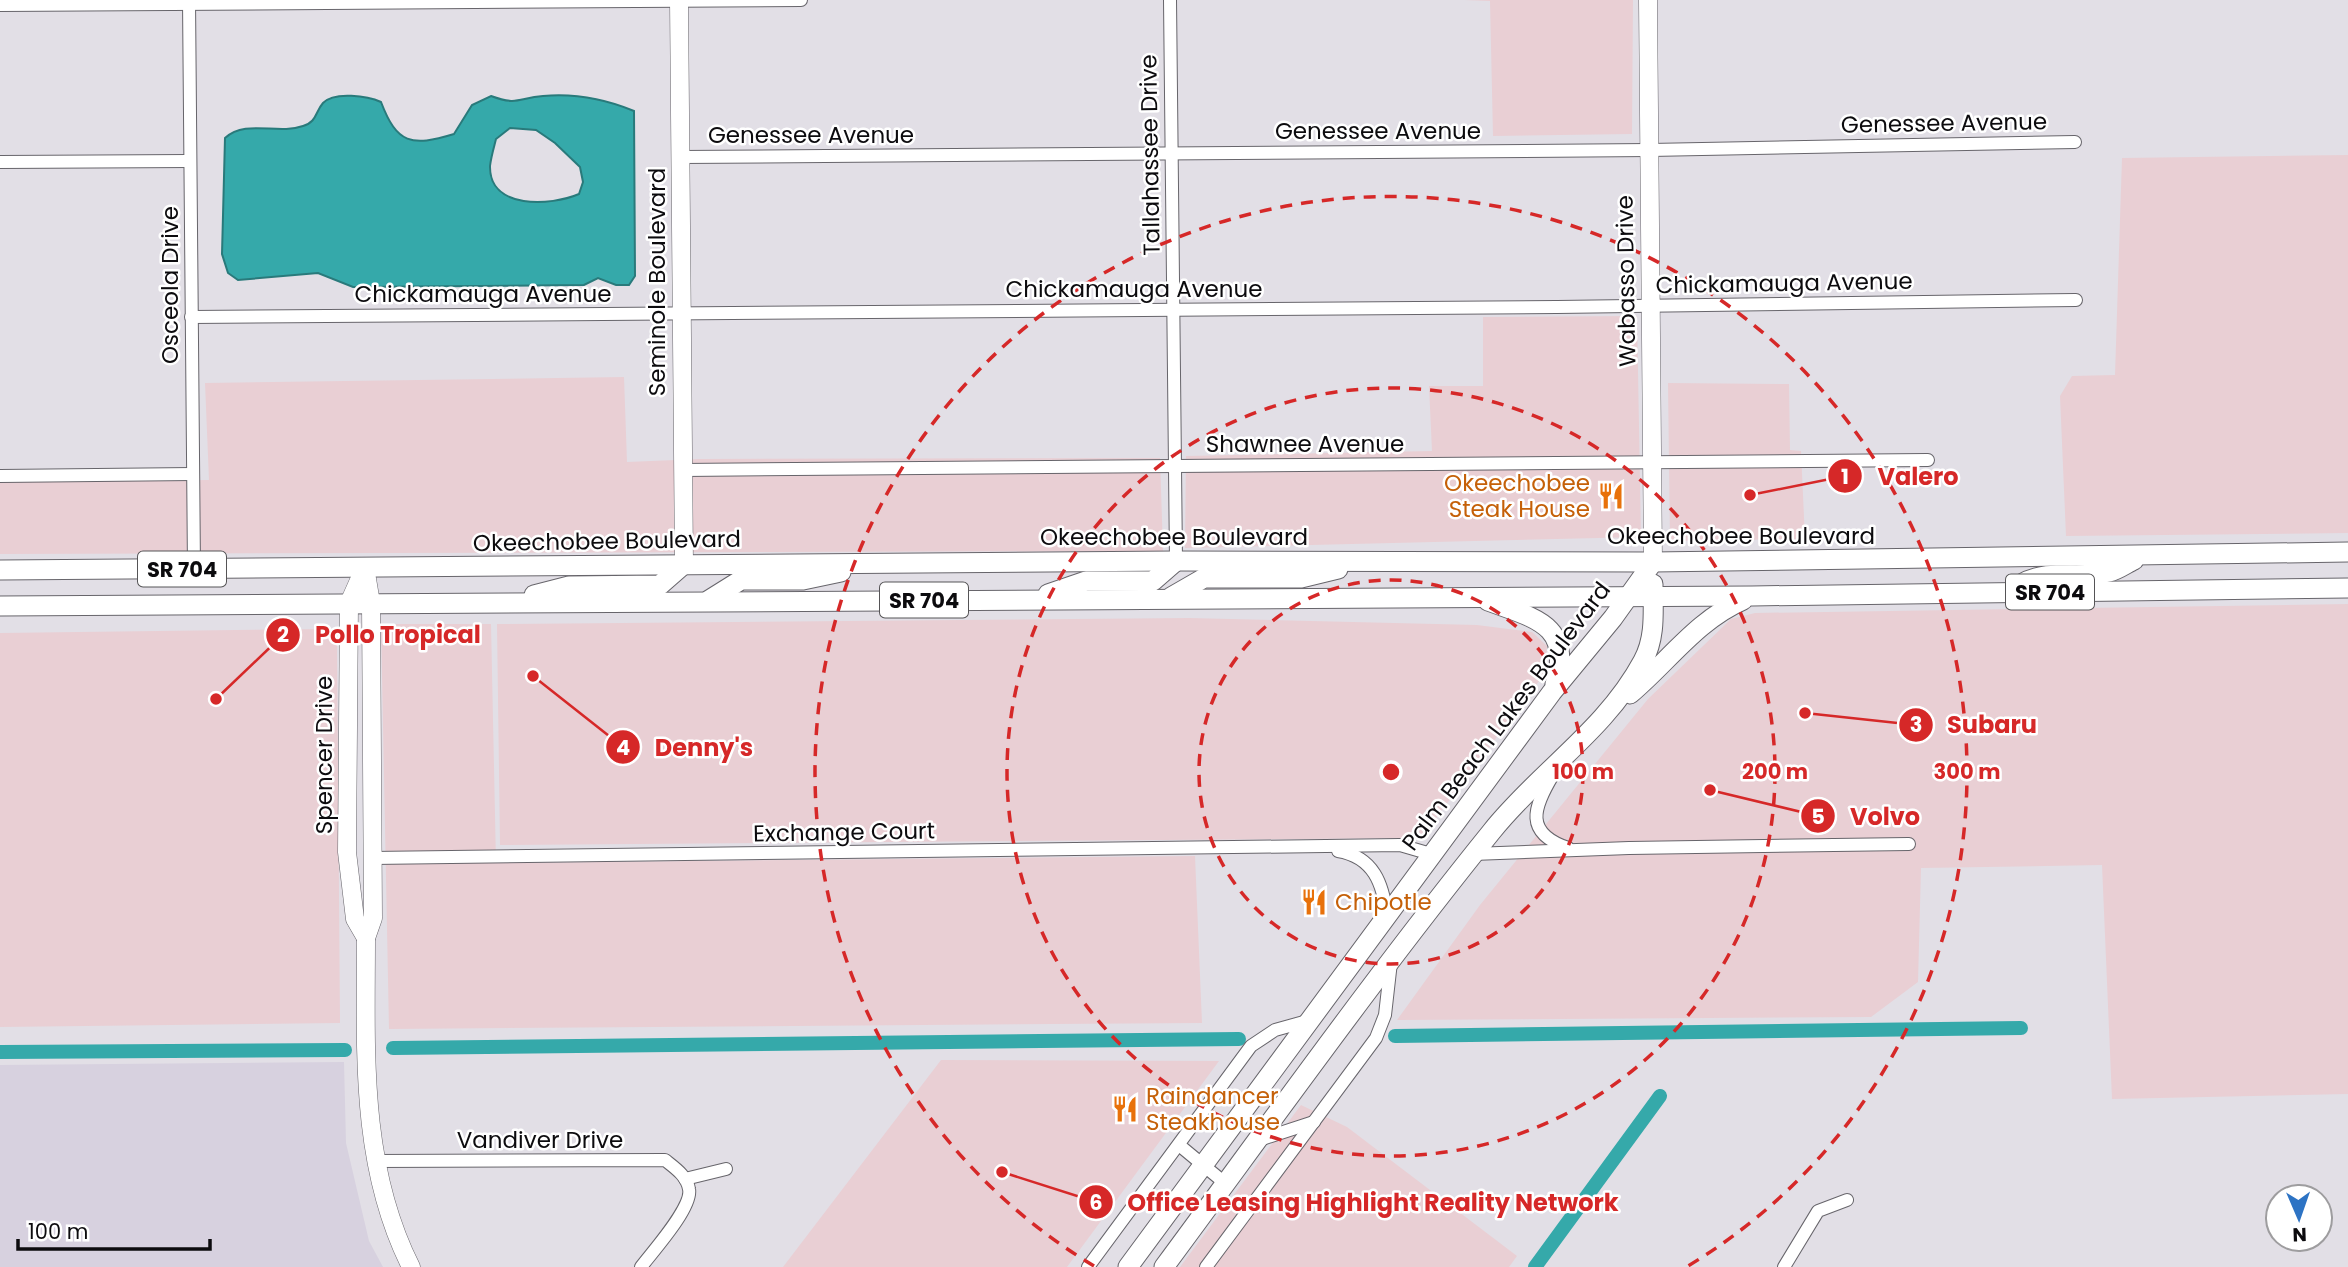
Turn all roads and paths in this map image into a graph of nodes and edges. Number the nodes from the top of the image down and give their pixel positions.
1 (679, 0) edge
2 (801, 0) edge
3 (1170, 0) edge
4 (1648, 0) edge
5 (189, 2) edge
6 (0, 5) edge
7 (2076, 142) dead end
8 (1650, 150) junction
9 (1171, 154) junction
10 (680, 157) junction
11 (190, 161) junction
12 (0, 162) edge
13 (2076, 300) dead end
14 (1651, 306) junction
15 (1172, 310) junction
16 (682, 314) junction
17 (191, 317) junction
18 (1928, 460) dead end
19 (1652, 462) junction
20 (1174, 466) junction
21 (683, 470) junction
22 (193, 474) junction
23 (0, 476) edge
24 (2348, 552) edge
25 (2138, 558) junction
26 (1176, 561) junction
27 (1369, 561) junction
28 (1653, 562) junction
29 (883, 563) junction
30 (684, 564) junction
31 (365, 567) junction
32 (194, 569) junction
33 (0, 570) edge
34 (2348, 588) edge
35 (2020, 592) junction
36 (1477, 596) junction
37 (1629, 596) junction
38 (1653, 596) junction
39 (1752, 596) junction
40 (1169, 598) junction
41 (1034, 599) junction
42 (709, 601) junction
43 (506, 602) junction
44 (349, 603) junction
45 (371, 603) junction
46 (0, 606) edge
47 (1552, 692) junction
48 (1615, 706) junction
49 (348, 750) junction
50 (1564, 757) junction
51 (372, 779) junction
52 (1909, 844) dead end
53 (1317, 848) junction
54 (1572, 850) junction
55 (1432, 854) junction
56 (1473, 854) junction
57 (372, 858) junction
58 (1428, 909) junction
59 (1387, 918) junction
60 (366, 938) junction
61 (1391, 962) junction
62 (1311, 1020) junction
63 (1314, 1122) junction
64 (1259, 1140) junction
65 (1179, 1146) junction
66 (375, 1161) junction
67 (1204, 1165) junction
68 (726, 1169) dead end
69 (1226, 1184) junction
70 (687, 1185) junction
71 (1847, 1200) dead end
72 (411, 1267) edge
73 (641, 1267) edge
74 (1088, 1267) edge
75 (1128, 1267) edge
76 (1164, 1267) edge
77 (1206, 1267) edge
78 (1784, 1267) edge

1 - 2 street
1 - 5 street
1 - 10 street, Seminole Boulevard
3 - 9 street, Tallahassee Drive
4 - 8 street, Wabasso Drive
5 - 6 street
5 - 11 street, Osceola Drive
7 - 8 street, Genessee Avenue
8 - 9 street, Genessee Avenue
8 - 14 street, Wabasso Drive
9 - 10 street, Genessee Avenue
9 - 15 street, Tallahassee Drive
10 - 16 street, Seminole Boulevard
11 - 12 street
11 - 17 street, Osceola Drive
13 - 14 street, Chickamauga Avenue
14 - 15 street, Chickamauga Avenue
14 - 19 street, Wabasso Drive
15 - 16 street, Chickamauga Avenue
15 - 20 street, Tallahassee Drive
16 - 17 street, Chickamauga Avenue
16 - 21 street, Seminole Boulevard
17 - 22 street, Osceola Drive
18 - 19 street, Shawnee Avenue
19 - 20 street, Shawnee Avenue
19 - 28 street, Wabasso Drive
20 - 21 street, Shawnee Avenue
20 - 26 street, Tallahassee Drive
21 - 30 street, Seminole Boulevard
22 - 23 street
22 - 32 street, Osceola Drive
24 - 25 main road, Okeechobee Boulevard / SR 704
25 - 28 main road, Okeechobee Boulevard / SR 704
25 - 35 main road
26 - 27 main road, Okeechobee Boulevard / SR 704
26 - 29 main road, Okeechobee Boulevard / SR 704
26 - 41 main road
27 - 28 main road, Okeechobee Boulevard / SR 704
27 - 40 main road
28 - 37 main road, Palm Beach Lakes Boulevard
28 - 38 main road
29 - 30 main road, Okeechobee Boulevard / SR 704
29 - 42 main road
30 - 31 main road, Okeechobee Boulevard / SR 704
30 - 43 main road
31 - 32 main road, Okeechobee Boulevard / SR 704
31 - 44 street, Spencer Drive
31 - 45 street, Spencer Drive
32 - 33 main road, Okeechobee Boulevard / SR 704
34 - 35 main road, SR 704
35 - 39 main road, SR 704
36 - 37 main road, SR 704
36 - 40 main road, SR 704
36 - 47 main road
37 - 38 main road, SR 704
37 - 47 main road, Palm Beach Lakes Boulevard
38 - 39 main road, SR 704
38 - 48 main road
39 - 48 main road
40 - 41 main road, SR 704
41 - 42 main road, SR 704
42 - 43 main road, SR 704
43 - 45 main road, SR 704
44 - 45 main road, SR 704
44 - 46 main road, SR 704
44 - 49 street, Spencer Drive
45 - 51 street, Spencer Drive
47 - 55 main road, Palm Beach Lakes Boulevard
48 - 50 main road
49 - 51 street
49 - 60 street, Spencer Drive
50 - 54 street
50 - 56 main road
51 - 57 street, Spencer Drive
52 - 54 street
53 - 55 street, Exchange Court
53 - 57 street, Exchange Court
53 - 59 street, Exchange Court
54 - 56 street
55 - 58 main road
55 - 59 main road, Palm Beach Lakes Boulevard
56 - 58 main road
57 - 60 street, Spencer Drive
58 - 61 main road
59 - 62 main road, Palm Beach Lakes Boulevard
60 - 66 street, Spencer Drive
61 - 63 street
61 - 64 main road
62 - 65 street
62 - 67 main road, Palm Beach Lakes Boulevard
63 - 64 street
63 - 77 street
64 - 69 main road
65 - 67 street
65 - 74 street
66 - 70 street, Vandiver Drive
66 - 72 street, Spencer Drive
67 - 69 street
67 - 75 main road, Palm Beach Lakes Boulevard
68 - 70 street
69 - 76 main road
70 - 73 street
71 - 78 street

